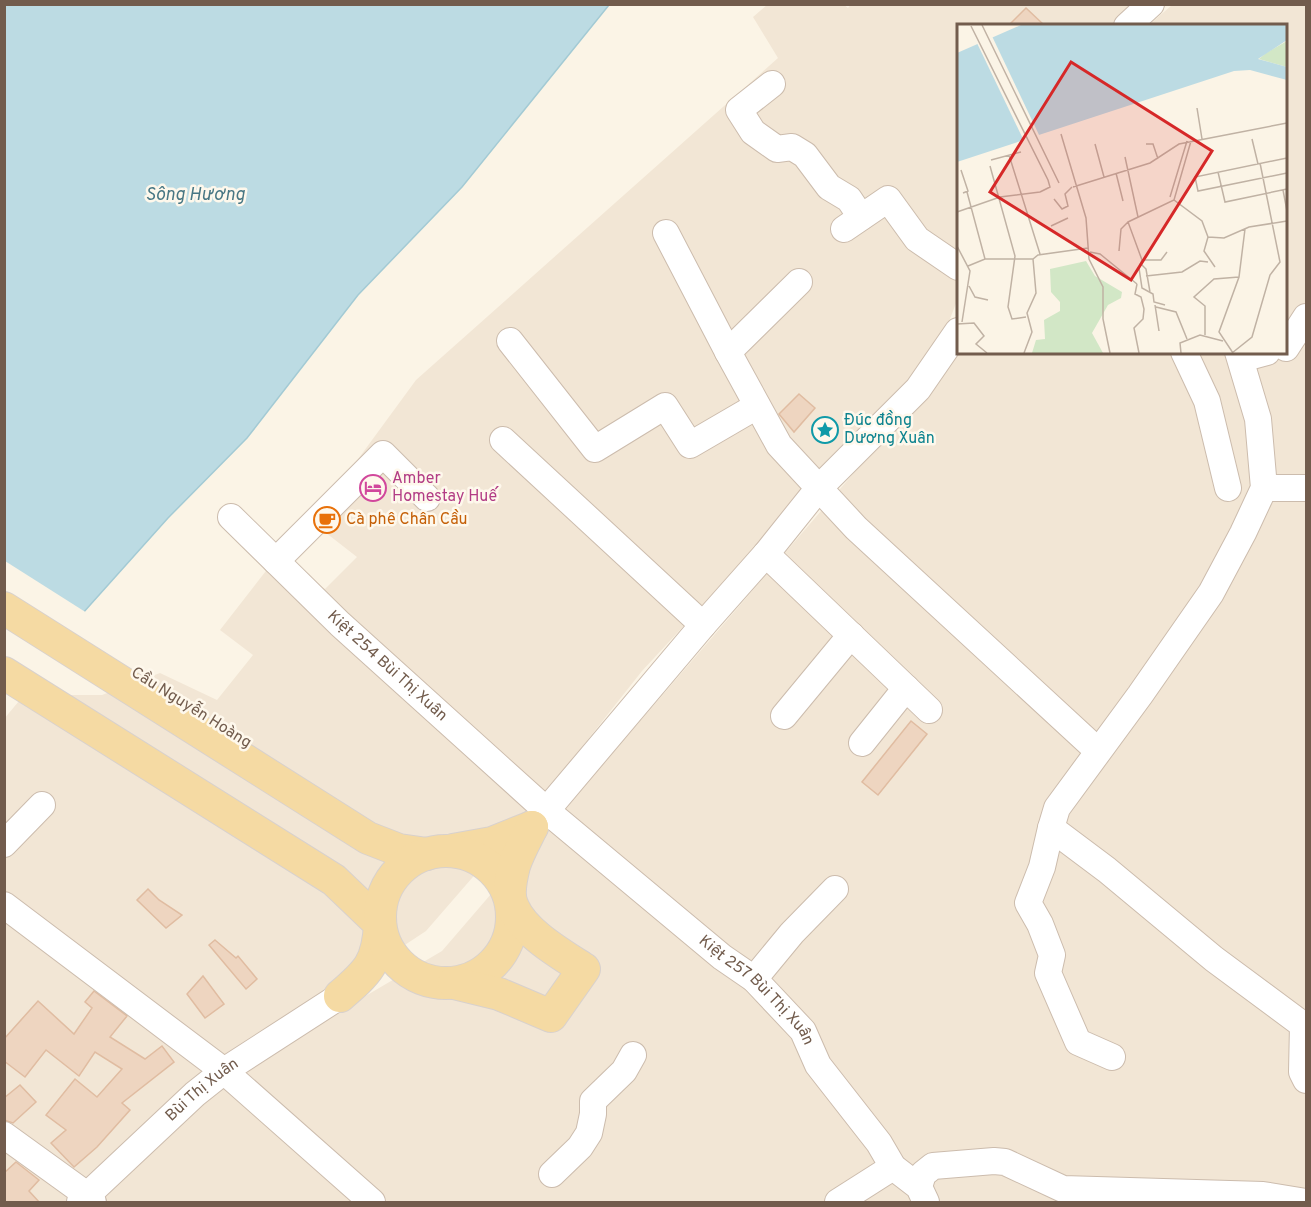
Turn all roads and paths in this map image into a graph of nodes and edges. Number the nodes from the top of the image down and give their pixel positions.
1 (772, 84) dead end
2 (666, 233) dead end
3 (957, 266) edge
4 (799, 282) dead end
5 (1306, 317) edge
6 (957, 332) edge
7 (510, 341) dead end
8 (1287, 346) edge
9 (728, 352) junction
10 (1185, 354) edge
11 (1239, 356) edge
12 (758, 406) junction
13 (503, 440) dead end
14 (1228, 488) dead end
15 (1264, 488) junction
16 (1306, 488) edge
17 (818, 489) junction
18 (427, 498) dead end
19 (231, 517) dead end
20 (766, 554) junction
21 (276, 561) junction
22 (4, 591) edge
23 (4, 608) edge
24 (703, 624) junction
25 (851, 635) junction
26 (4, 673) edge
27 (906, 688) junction
28 (4, 690) edge
29 (929, 710) dead end
30 (181, 711) junction
31 (784, 716) dead end
32 (862, 743) dead end
33 (1098, 752) junction
34 (138, 766) junction
35 (42, 805) dead end
36 (540, 819) junction
37 (1051, 828) junction
38 (4, 844) edge
39 (438, 852) junction
40 (835, 889) dead end
41 (4, 905) edge
42 (512, 907) junction
43 (380, 924) junction
44 (754, 979) junction
45 (444, 983) junction
46 (340, 996) junction
47 (1305, 1036) edge
48 (633, 1055) dead end
49 (1112, 1056) dead end
50 (224, 1071) junction
51 (1306, 1080) edge
52 (4, 1136) edge
53 (893, 1167) junction
54 (552, 1174) dead end
55 (922, 1195) edge
56 (87, 1200) edge
57 (1306, 1202) edge
58 (372, 1203) edge
59 (838, 1203) edge

1 - 3 street
2 - 9 street
4 - 9 street
5 - 8 street
6 - 17 street
7 - 12 street
9 - 12 street
10 - 14 street
11 - 15 street
12 - 17 street
13 - 24 street
15 - 16 street
15 - 33 street
17 - 20 street
17 - 33 street
18 - 21 street
19 - 21 street, Kiệt 254 Bùi Thị Xuân
20 - 24 street
20 - 25 street
21 - 36 street, Kiệt 254 Bùi Thị Xuân
22 - 30 main road, Cầu Nguyễn Hoàng
23 - 30 main road, Cầu Nguyễn Hoàng
24 - 36 street
25 - 27 street
25 - 31 street
26 - 34 main road
27 - 29 street
27 - 32 street
28 - 34 main road
30 - 39 main road, Cầu Nguyễn Hoàng
33 - 37 street
34 - 43 main road
35 - 38 street
36 - 39 main road
36 - 42 main road
36 - 44 street, Kiệt 257 Bùi Thị Xuân
37 - 47 street
37 - 49 street
39 - 42 main road
39 - 43 main road
40 - 44 street
41 - 50 street
42 - 45 main road
42 - 45 main road
43 - 45 main road
43 - 46 main road
44 - 53 street, Kiệt 257 Bùi Thị Xuân
45 - 46 main road
46 - 50 street, Bùi Thị Xuân
47 - 51 street
48 - 54 street
50 - 56 street, Bùi Thị Xuân
50 - 58 street
52 - 56 street
53 - 55 street, Kiệt 257 Bùi Thị Xuân
53 - 59 street
55 - 57 street

